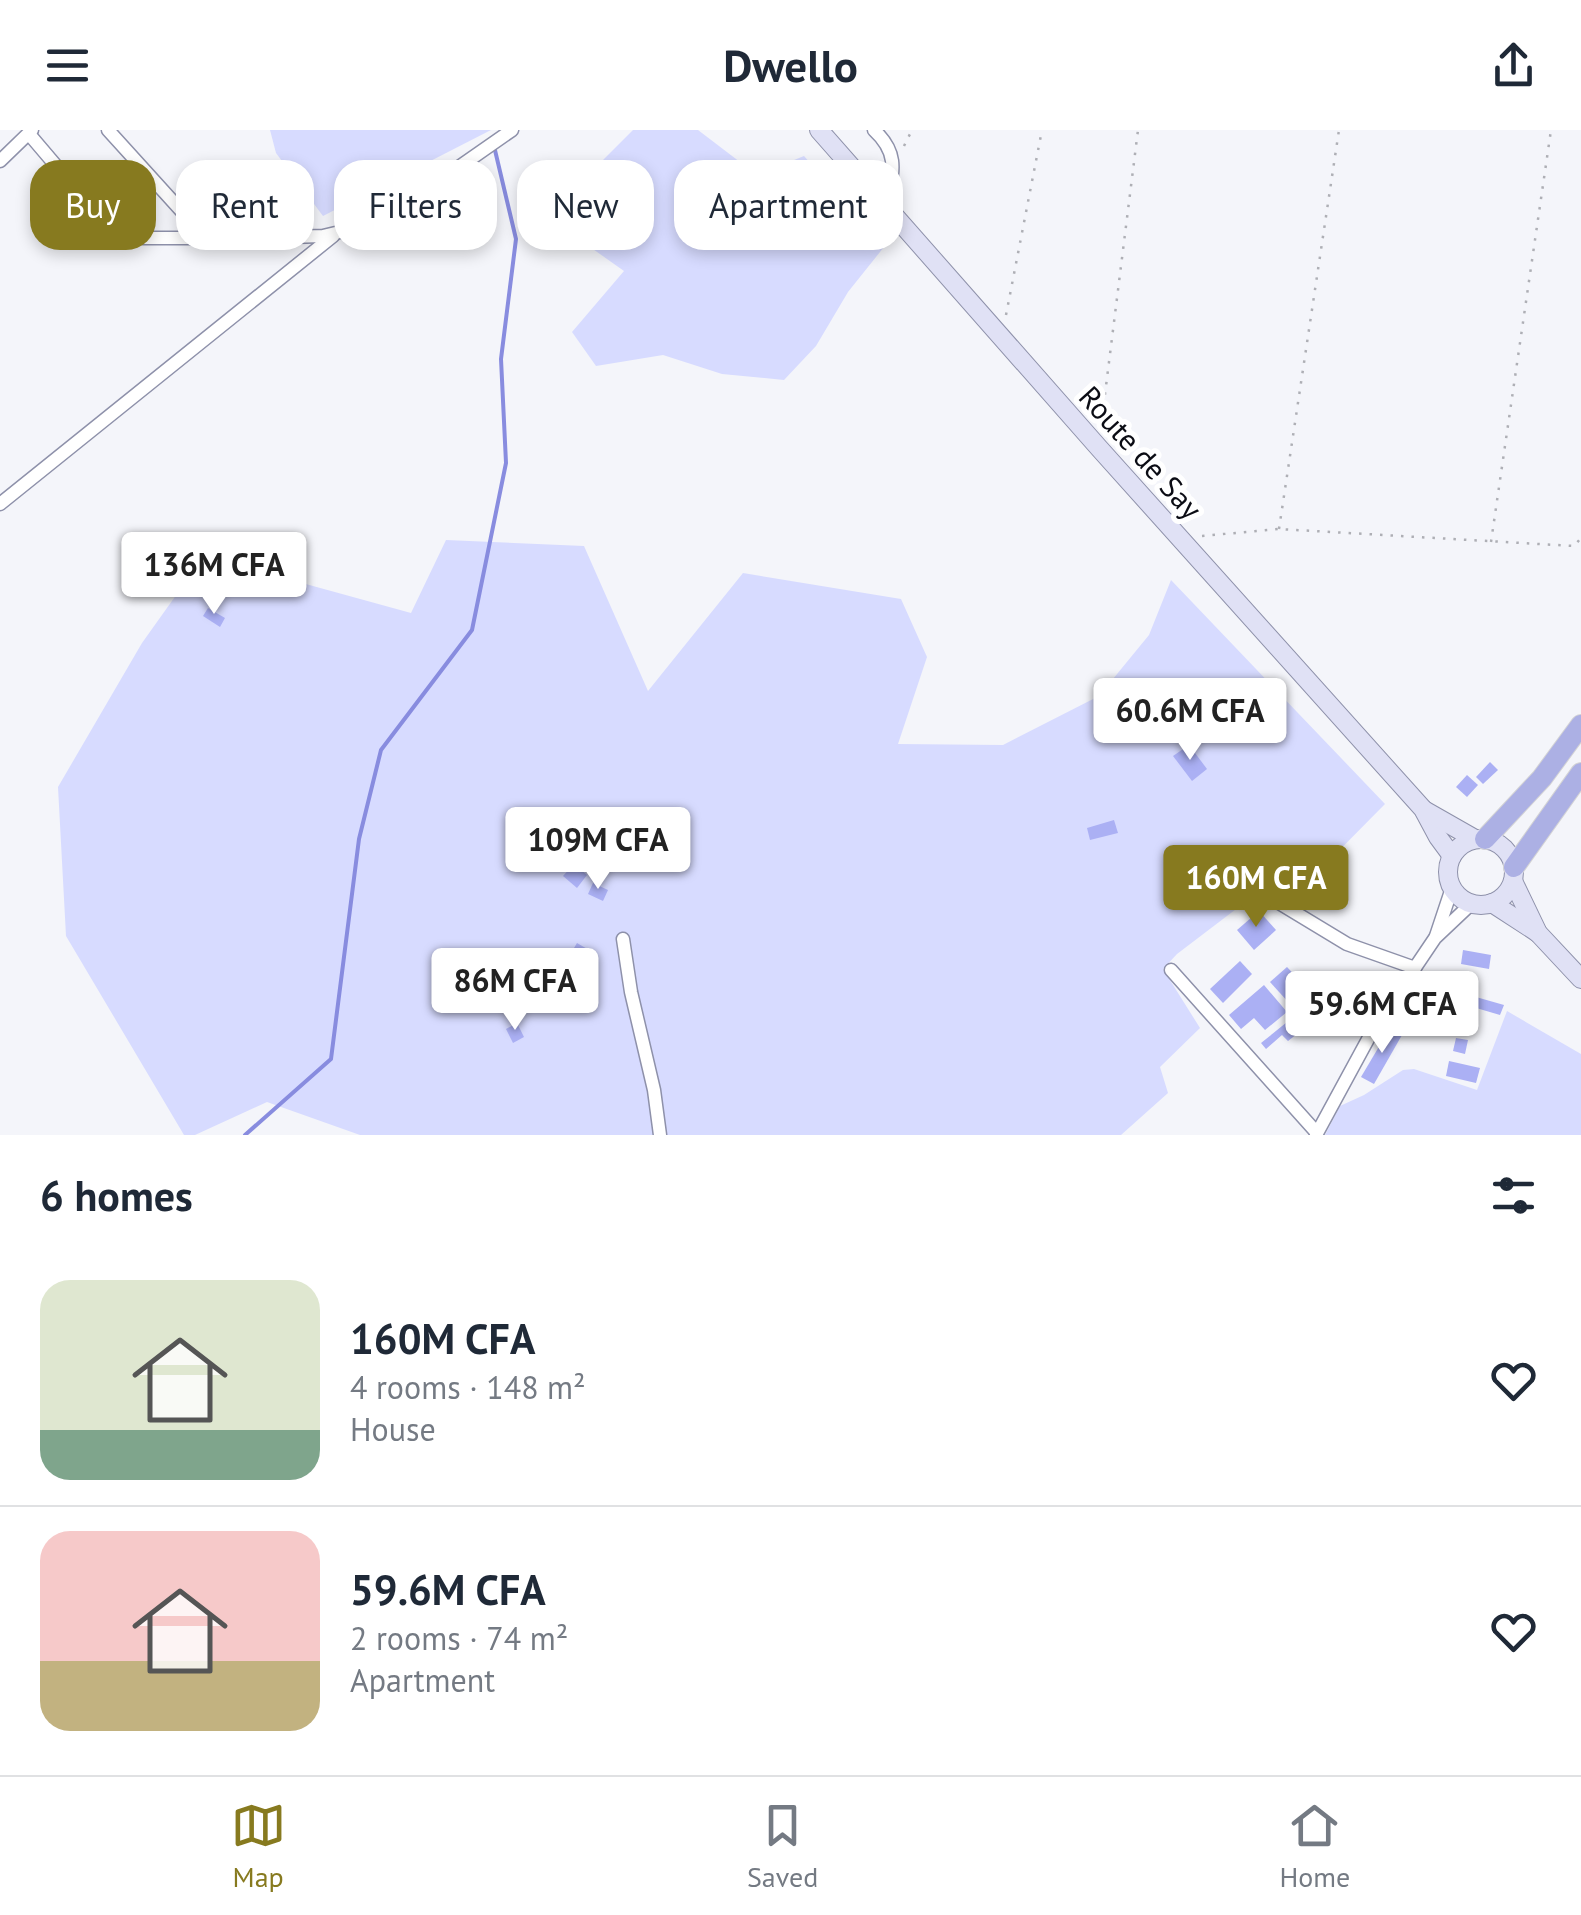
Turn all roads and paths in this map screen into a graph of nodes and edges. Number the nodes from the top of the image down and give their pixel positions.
1 (108, 130) edge
2 (512, 130) edge
3 (819, 130) edge
4 (874, 130) edge
5 (912, 130) edge
6 (1042, 130) edge
7 (1138, 130) edge
8 (1340, 130) edge
9 (1551, 130) edge
10 (31, 132) edge
11 (469, 160) edge
12 (845, 160) edge
13 (893, 160) edge
14 (896, 160) edge
15 (0, 161) edge
16 (176, 205) edge
17 (903, 226) edge
18 (334, 236) edge
19 (176, 237) edge
20 (1001, 338) junction
21 (1099, 448) junction
22 (0, 504) edge
23 (1279, 528) junction
24 (1180, 538) junction
25 (1581, 538) edge
26 (1491, 542) junction
27 (1581, 726) edge
28 (1581, 772) edge
29 (1423, 810) junction
30 (1480, 839) junction
31 (1452, 856) junction
32 (1514, 874) junction
33 (1452, 888) junction
34 (1271, 898) dead end
35 (1471, 904) junction
36 (1492, 904) junction
37 (1538, 933) junction
38 (1435, 938) junction
39 (623, 939) dead end
40 (1415, 968) junction
41 (1171, 970) dead end
42 (1581, 978) edge
43 (1316, 1134) edge
44 (660, 1135) edge

1 - 16 street
2 - 11 street
3 - 12 main road, Route de Say
4 - 13 street
5 - 14 path
6 - 20 path
7 - 21 path
8 - 23 path
9 - 26 path
10 - 15 street
10 - 19 street
17 - 20 main road, Route de Say
18 - 22 street
20 - 21 main road, Route de Say
21 - 24 main road, Route de Say
23 - 24 path
23 - 26 path
24 - 29 main road, Route de Say
25 - 26 path
27 - 30 highway
28 - 32 highway
29 - 30 main road, Route de Say
29 - 31 main road, Route de Say
30 - 31 main road
30 - 32 main road
31 - 33 main road
32 - 36 main road
32 - 37 main road
33 - 35 main road
33 - 38 street
34 - 40 street
35 - 36 main road
35 - 38 street
36 - 37 main road
37 - 42 main road
38 - 40 street
39 - 44 street
40 - 43 street
41 - 43 street

